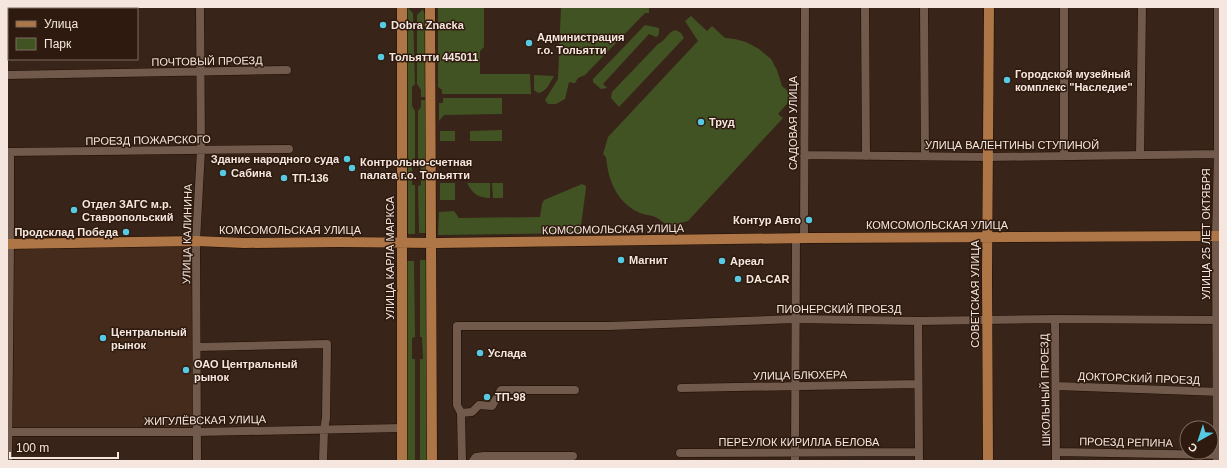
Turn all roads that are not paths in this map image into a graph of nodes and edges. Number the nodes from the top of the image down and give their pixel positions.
1 (200, 7) edge
2 (402, 7) edge
3 (430, 7) edge
4 (805, 7) edge
5 (865, 7) edge
6 (924, 7) edge
7 (989, 7) edge
8 (1064, 7) edge
9 (1142, 7) edge
10 (1218, 7) edge
11 (287, 70) dead end
12 (200, 72) junction
13 (7, 76) edge
14 (289, 149) dead end
15 (201, 150) junction
16 (8, 152) edge
17 (1219, 154) edge
18 (804, 155) junction
19 (1140, 155) junction
20 (866, 156) junction
21 (925, 156) junction
22 (988, 156) junction
23 (1064, 156) junction
24 (1218, 236) edge
25 (987, 237) junction
26 (800, 238) junction
27 (196, 241) junction
28 (402, 243) junction
29 (432, 243) junction
30 (9, 244) edge
31 (795, 319) junction
32 (1055, 319) junction
33 (987, 320) junction
34 (1218, 320) edge
35 (918, 321) junction
36 (197, 347) junction
37 (918, 384) junction
38 (795, 386) junction
39 (1056, 386) junction
40 (681, 388) dead end
41 (575, 390) dead end
42 (1219, 392) edge
43 (7, 397) edge
44 (460, 412) junction
45 (1219, 420) edge
46 (402, 428) junction
47 (324, 430) junction
48 (7, 432) edge
49 (197, 432) junction
50 (919, 452) junction
51 (680, 453) dead end
52 (574, 456) dead end
53 (795, 457) edge
54 (1056, 457) edge
55 (1179, 457) edge
56 (8, 461) edge
57 (197, 461) edge
58 (323, 461) edge
59 (402, 461) edge
60 (432, 461) edge
61 (462, 461) edge
62 (473, 461) edge
63 (919, 461) edge
64 (988, 461) edge

1 - 12 street, УЛИЦА КАЛИНИНА
2 - 28 main road, УЛИЦА КАРЛА МАРКСА
3 - 29 main road
4 - 18 street, САДОВАЯ УЛИЦА
5 - 20 street
6 - 21 street
7 - 22 main road, СОВЕТСКАЯ УЛИЦА
8 - 23 street
9 - 19 street
10 - 17 street, УЛИЦА 25 ЛЕТ ОКТЯБРЯ
11 - 12 street, ПОЧТОВЫЙ ПРОЕЗД
12 - 13 street, ПОЧТОВЫЙ ПРОЕЗД
12 - 15 street, УЛИЦА КАЛИНИНА
14 - 15 street, ПРОЕЗД ПОЖАРСКОГО
15 - 16 street, ПРОЕЗД ПОЖАРСКОГО
15 - 27 street, УЛИЦА КАЛИНИНА
16 - 30 street
17 - 19 street, УЛИЦА ВАЛЕНТИНЫ СТУПИНОЙ
17 - 24 street, УЛИЦА 25 ЛЕТ ОКТЯБРЯ
18 - 20 street, УЛИЦА ВАЛЕНТИНЫ СТУПИНОЙ
18 - 26 street, САДОВАЯ УЛИЦА
19 - 23 street, УЛИЦА ВАЛЕНТИНЫ СТУПИНОЙ
20 - 21 street, УЛИЦА ВАЛЕНТИНЫ СТУПИНОЙ
21 - 22 street, УЛИЦА ВАЛЕНТИНЫ СТУПИНОЙ
22 - 23 street, УЛИЦА ВАЛЕНТИНЫ СТУПИНОЙ
22 - 25 main road, СОВЕТСКАЯ УЛИЦА
24 - 25 main road, КОМСОМОЛЬСКАЯ УЛИЦА
24 - 34 street, УЛИЦА 25 ЛЕТ ОКТЯБРЯ
25 - 26 main road, КОМСОМОЛЬСКАЯ УЛИЦА
25 - 33 main road, СОВЕТСКАЯ УЛИЦА
26 - 29 main road, КОМСОМОЛЬСКАЯ УЛИЦА
26 - 31 street, САДОВАЯ УЛИЦА
27 - 28 main road, КОМСОМОЛЬСКАЯ УЛИЦА
27 - 30 main road, КОМСОМОЛЬСКАЯ УЛИЦА
27 - 36 street, УЛИЦА КАЛИНИНА
28 - 29 main road, КОМСОМОЛЬСКАЯ УЛИЦА
28 - 46 main road, УЛИЦА КАРЛА МАРКСА
29 - 60 main road
30 - 43 street
31 - 35 street, ПИОНЕРСКИЙ ПРОЕЗД
31 - 38 street, САДОВАЯ УЛИЦА
31 - 44 street, ПИОНЕРСКИЙ ПРОЕЗД
32 - 33 street, ПИОНЕРСКИЙ ПРОЕЗД
32 - 34 street, ПИОНЕРСКИЙ ПРОЕЗД
32 - 39 street, ШКОЛЬНЫЙ ПРОЕЗД
33 - 35 street, ПИОНЕРСКИЙ ПРОЕЗД
33 - 64 main road, СОВЕТСКАЯ УЛИЦА
34 - 42 street, УЛИЦА 25 ЛЕТ ОКТЯБРЯ
35 - 37 street
36 - 47 street
36 - 49 street, УЛИЦА КАЛИНИНА
37 - 38 street, УЛИЦА БЛЮХЕРА
37 - 50 street
38 - 40 street, УЛИЦА БЛЮХЕРА
38 - 53 street, САДОВАЯ УЛИЦА
39 - 42 street, ДОКТОРСКИЙ ПРОЕЗД
39 - 54 street, ШКОЛЬНЫЙ ПРОЕЗД
41 - 44 street
42 - 45 street, УЛИЦА 25 ЛЕТ ОКТЯБРЯ
43 - 48 street
44 - 61 street
46 - 47 street, ЖИГУЛЁВСКАЯ УЛИЦА
46 - 59 main road, УЛИЦА КАРЛА МАРКСА
47 - 49 street, ЖИГУЛЁВСКАЯ УЛИЦА
47 - 58 street
48 - 49 street, ЖИГУЛЁВСКАЯ УЛИЦА
48 - 56 street
49 - 57 street, УЛИЦА КАЛИНИНА
50 - 53 street, ПЕРЕУЛОК КИРИЛЛА БЕЛОВА
50 - 63 street
51 - 53 street, ПЕРЕУЛОК КИРИЛЛА БЕЛОВА
52 - 62 street
54 - 55 street, ПРОЕЗД РЕПИНА

